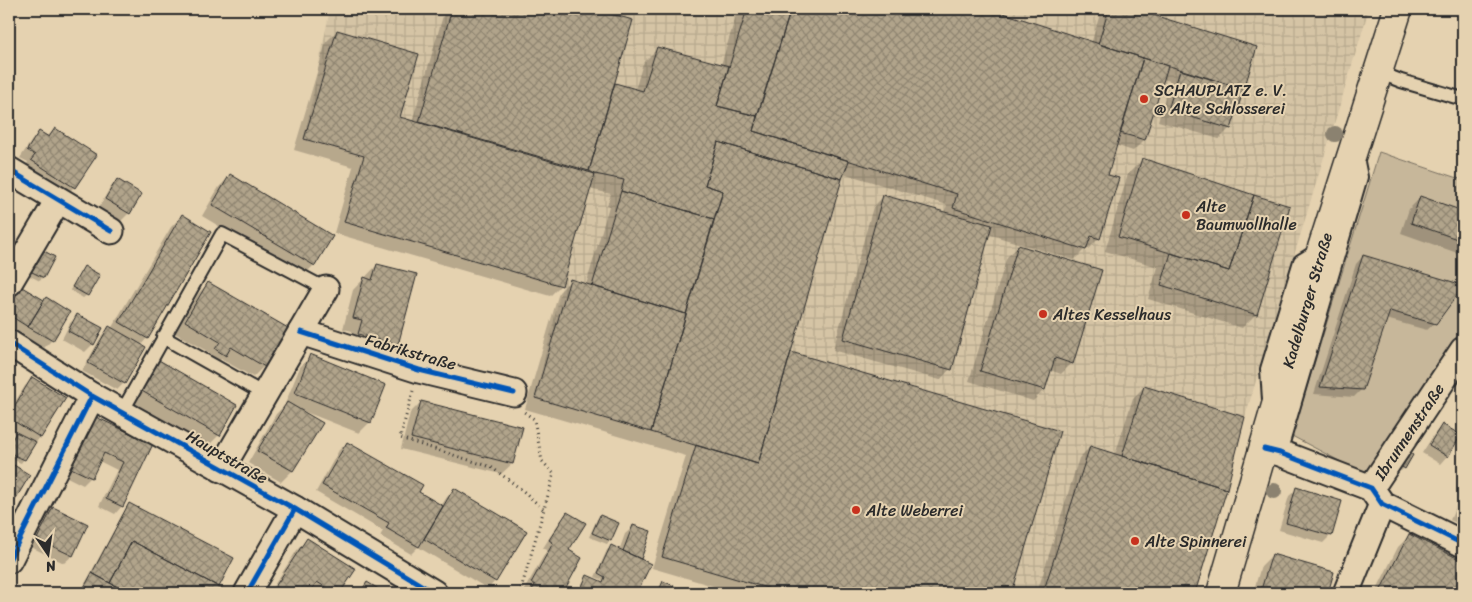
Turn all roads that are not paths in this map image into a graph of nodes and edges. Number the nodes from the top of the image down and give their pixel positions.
1 (1398, 9) edge
2 (1378, 72) junction
3 (1463, 99) edge
4 (1355, 148) junction
5 (9, 170) edge
6 (58, 200) junction
7 (112, 231) dead end
8 (9, 283) edge
9 (326, 289) joint
10 (301, 332) junction
11 (164, 337) junction
12 (9, 343) edge
13 (1463, 350) edge
14 (514, 393) road end
15 (264, 394) junction
16 (92, 396) junction
17 (122, 412) junction
18 (1272, 451) junction
19 (221, 469) junction
20 (1377, 496) junction
21 (295, 509) junction
22 (1463, 544) edge
23 (9, 560) edge
24 (247, 593) edge
25 (434, 593) edge
26 (1221, 593) edge
27 (1346, 593) edge

1 - 2 main road, Kadelburger Straße
2 - 3 lane
2 - 4 main road, Kadelburger Straße
4 - 18 main road, Kadelburger Straße
4 - 18 lane
5 - 6 street
6 - 7 street
6 - 8 street
9 - 10 street
9 - 11 lane
10 - 14 street, Fabrikstraße
10 - 15 street
11 - 15 lane
11 - 17 lane
12 - 16 street, Hauptstraße
13 - 20 street, Ibrunnenstraße
15 - 19 street
16 - 17 street, Hauptstraße
16 - 23 street
17 - 19 street, Hauptstraße
18 - 20 street
18 - 26 main road, Kadelburger Straße
19 - 21 street, Hauptstraße
20 - 22 street
20 - 27 street, Ibrunnenstraße
21 - 24 street
21 - 25 street, Hauptstraße

